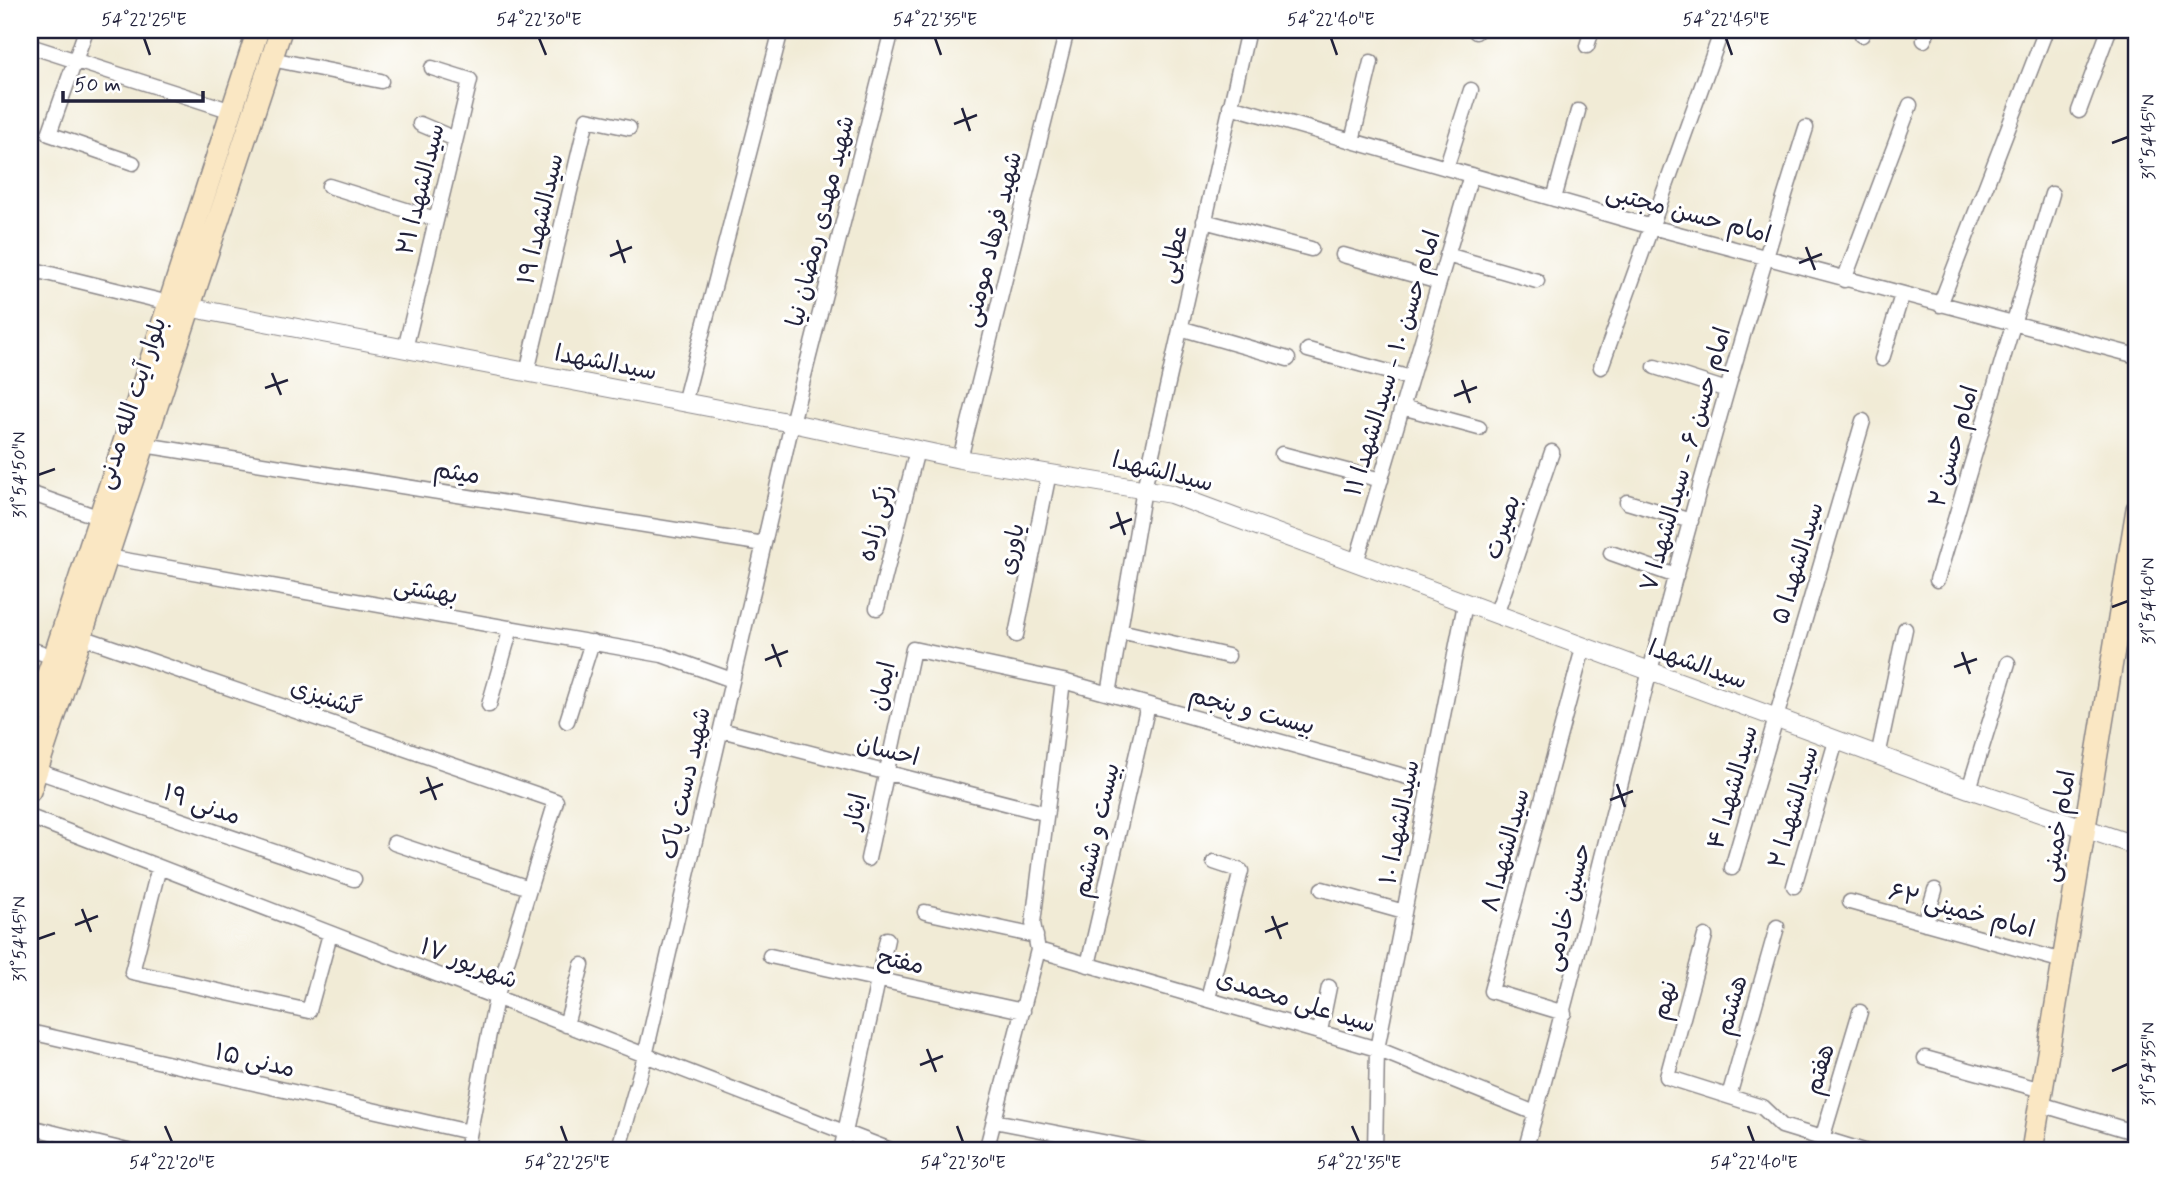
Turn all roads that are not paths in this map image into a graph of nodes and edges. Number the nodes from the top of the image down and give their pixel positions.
1 (86, 30) edge
2 (258, 30) edge
3 (281, 30) edge
4 (781, 30) edge
5 (892, 30) edge
6 (1067, 30) edge
7 (1248, 30) edge
8 (1592, 30) edge
9 (1721, 30) edge
10 (2046, 30) edge
11 (2109, 30) edge
12 (30, 46) edge
13 (1587, 46) dead end
14 (271, 59) junction
15 (75, 61) junction
16 (1371, 62) dead end
17 (432, 68) dead end
18 (381, 81) dead end
19 (1471, 90) dead end
20 (1910, 105) dead end
21 (1230, 106) junction
22 (232, 111) junction
23 (1578, 111) dead end
24 (2079, 111) dead end
25 (420, 124) dead end
26 (629, 128) dead end
27 (1806, 128) dead end
28 (455, 139) junction
29 (1352, 141) junction
30 (132, 163) dead end
31 (1446, 168) junction
32 (1471, 176) junction
33 (329, 186) dead end
34 (2052, 194) dead end
35 (1553, 199) junction
36 (435, 219) junction
37 (1204, 221) junction
38 (1652, 227) junction
39 (1311, 248) dead end
40 (1343, 255) dead end
41 (1447, 255) junction
42 (1765, 258) junction
43 (30, 269) edge
44 (1844, 279) junction
45 (1537, 281) dead end
46 (1439, 282) junction
47 (1902, 295) junction
48 (180, 305) junction
49 (1940, 305) junction
50 (2012, 324) junction
51 (1180, 328) junction
52 (405, 349) junction
53 (1308, 350) dead end
54 (2137, 356) edge
55 (1288, 359) dead end
56 (1882, 359) dead end
57 (1601, 367) dead end
58 (1655, 367) dead end
59 (527, 372) junction
60 (1411, 378) junction
61 (1727, 390) junction
62 (684, 402) junction
63 (1402, 407) junction
64 (1863, 421) dead end
65 (792, 423) junction
66 (1479, 428) dead end
67 (144, 445) junction
68 (917, 450) junction
69 (1552, 452) dead end
70 (1282, 454) dead end
71 (960, 459) junction
72 (1049, 472) junction
73 (1381, 480) junction
74 (1144, 489) junction
75 (30, 493) edge
76 (1627, 502) dead end
77 (2137, 509) edge
78 (100, 518) junction
79 (1691, 521) junction
80 (764, 544) junction
81 (1611, 554) dead end
82 (108, 557) junction
83 (1356, 563) junction
84 (2133, 565) edge
85 (1676, 576) junction
86 (1937, 580) dead end
87 (1465, 604) junction
88 (877, 608) dead end
89 (1496, 615) junction
90 (511, 628) junction
91 (1905, 629) dead end
92 (1120, 631) junction
93 (1016, 635) dead end
94 (82, 637) junction
95 (592, 642) junction
96 (1583, 648) junction
97 (30, 649) edge
98 (913, 649) joint
99 (1228, 656) dead end
100 (54, 657) junction
101 (2008, 663) dead end
102 (1649, 673) junction
103 (732, 680) junction
104 (1063, 681) junction
105 (1109, 694) junction
106 (489, 705) dead end
107 (1148, 705) junction
108 (1775, 718) junction
109 (568, 721) dead end
110 (30, 723) edge
111 (721, 730) junction
112 (1836, 741) junction
113 (1878, 756) junction
114 (887, 773) junction
115 (33, 781) edge
116 (1429, 783) junction
117 (1969, 789) junction
118 (1044, 813) junction
119 (30, 817) edge
120 (2084, 830) junction
121 (394, 844) dead end
122 (2137, 846) edge
123 (868, 859) dead end
124 (1214, 862) dead end
125 (159, 867) junction
126 (1732, 868) dead end
127 (354, 878) dead end
128 (1794, 886) dead end
129 (529, 888) junction
130 (1322, 889) dead end
131 (1935, 890) dead end
132 (1850, 902) dead end
133 (925, 912) dead end
134 (1404, 912) junction
135 (1925, 923) junction
136 (1777, 927) dead end
137 (330, 933) junction
138 (1705, 936) dead end
139 (887, 939) dead end
140 (1037, 943) junction
141 (770, 956) dead end
142 (2063, 961) junction
143 (582, 965) dead end
144 (1088, 965) junction
145 (878, 980) junction
146 (1329, 987) dead end
147 (496, 998) junction
148 (1208, 998) junction
149 (1023, 1011) junction
150 (1860, 1012) dead end
151 (1564, 1013) junction
152 (566, 1025) junction
153 (1320, 1031) junction
154 (30, 1032) edge
155 (1377, 1049) junction
156 (645, 1056) junction
157 (1926, 1058) dead end
158 (1729, 1096) junction
159 (2041, 1097) junction
160 (1535, 1113) junction
161 (994, 1121) junction
162 (30, 1127) edge
163 (469, 1132) junction
164 (844, 1133) junction
165 (2137, 1133) edge
166 (1822, 1139) junction
167 (128, 1151) edge
168 (466, 1151) edge
169 (618, 1151) edge
170 (841, 1151) edge
171 (893, 1151) edge
172 (986, 1151) edge
173 (1149, 1151) edge
174 (1375, 1151) edge
175 (1525, 1151) edge
176 (1864, 1151) edge
177 (2032, 1151) edge

1 - 15 street
2 - 22 main road, بلوار آیت الله مدنی
3 - 14 main road, بلوار آیت الله مدنی
4 - 62 street
5 - 65 street, شهید مهدی رمضان نیا
6 - 71 street, شهید فرهاد مومنی
7 - 21 street, عطایی
8 - 13 street
9 - 38 street
10 - 49 street
11 - 24 street
12 - 15 street
14 - 18 street
14 - 48 main road, بلوار آیت الله مدنی
15 - 22 street
15 - 30 street
16 - 29 street
17 - 28 street, سیدالشهدا ۲۱
19 - 31 street
20 - 44 street
21 - 29 street, امام حسن مجتبی
21 - 37 street, عطایی
22 - 48 main road, بلوار آیت الله مدنی
23 - 35 street
25 - 28 street
26 - 59 street, سیدالشهدا ۱۹
27 - 42 street, امام حسن ۶ - سیدالشهدا ۷
28 - 36 street, سیدالشهدا ۲۱
29 - 31 street, امام حسن مجتبی
31 - 32 street, امام حسن مجتبی
32 - 35 street, امام حسن مجتبی
32 - 41 street, امام حسن ۱۰ - سیدالشهدا ۱۱
33 - 36 street
34 - 50 street, امام حسن ۲
35 - 38 street, امام حسن مجتبی
36 - 52 street, سیدالشهدا ۲۱
37 - 39 street
37 - 51 street, عطایی
38 - 42 street, امام حسن مجتبی
38 - 57 street
40 - 46 street
41 - 45 street
41 - 46 street, امام حسن ۱۰ - سیدالشهدا ۱۱
42 - 44 street, امام حسن مجتبی
42 - 61 street, امام حسن ۶ - سیدالشهدا ۷
43 - 48 street
44 - 47 street, امام حسن مجتبی
46 - 60 street, امام حسن ۱۰ - سیدالشهدا ۱۱
47 - 49 street, امام حسن مجتبی
47 - 56 street
48 - 52 street, سیدالشهدا
48 - 67 main road, بلوار آیت الله مدنی
48 - 78 main road, بلوار آیت الله مدنی
49 - 50 street, امام حسن مجتبی
50 - 54 street, امام حسن مجتبی
50 - 86 street, امام حسن ۲
51 - 55 street
51 - 74 street, عطایی
52 - 59 street, سیدالشهدا
53 - 60 street
58 - 61 street
59 - 62 street, سیدالشهدا
60 - 63 street, امام حسن ۱۰ - سیدالشهدا ۱۱
61 - 79 street, امام حسن ۶ - سیدالشهدا ۷
62 - 65 street, سیدالشهدا
63 - 66 street
63 - 73 street, امام حسن ۱۰ - سیدالشهدا ۱۱
64 - 108 street, سیدالشهدا ۵
65 - 68 street, سیدالشهدا
65 - 80 street, شهید دست پاک
67 - 80 street, میثم
67 - 82 main road, بلوار آیت الله مدنی
68 - 71 street, سیدالشهدا
68 - 88 street, زکی زاده
69 - 89 street, بصیرت
70 - 73 street
71 - 72 street, سیدالشهدا
72 - 74 street, سیدالشهدا
72 - 93 street, یاوری
73 - 83 street, امام حسن ۱۰ - سیدالشهدا ۱۱
74 - 83 street, سیدالشهدا
74 - 92 street, عطایی
75 - 78 street
76 - 79 street
77 - 84 main road, امام خمینی
78 - 100 main road, بلوار آیت الله مدنی
79 - 85 street, امام حسن ۶ - سیدالشهدا ۷
80 - 103 street, شهید دست پاک
81 - 85 street
82 - 90 street, بهشتی
82 - 94 main road, بلوار آیت الله مدنی
83 - 87 street, سیدالشهدا
84 - 120 main road, امام خمینی
85 - 102 street, امام حسن ۶ - سیدالشهدا ۷
87 - 89 street, سیدالشهدا
87 - 116 street, سیدالشهدا ۱۰
89 - 96 street, سیدالشهدا
90 - 95 street, بهشتی
90 - 106 street
91 - 113 street
92 - 99 street
92 - 105 street, عطایی
94 - 115 main road, بلوار آیت الله مدنی
94 - 129 street, گشنیزی
95 - 103 street, بهشتی
95 - 109 street
96 - 102 street, سیدالشهدا
96 - 151 street, سیدالشهدا ۸
97 - 100 street
98 - 104 street, بیست و پنجم
98 - 114 street, ایمان
100 - 110 main road, بلوار آیت الله مدنی
101 - 117 street
102 - 108 street, سیدالشهدا
102 - 151 street, حسین خادمی
103 - 111 street, شهید دست پاک
104 - 105 street, بیست و پنجم
104 - 118 street
105 - 107 street, بیست و پنجم
107 - 116 street, بیست و پنجم
107 - 144 street, بیست و ششم
108 - 112 street, سیدالشهدا
108 - 126 street, سیدالشهدا ۴
111 - 114 street, احسان
111 - 156 street, شهید دست پاک
112 - 113 street, سیدالشهدا
112 - 128 street, سیدالشهدا ۲
113 - 117 street, سیدالشهدا
114 - 118 street, احسان
114 - 123 street, ایثار
115 - 127 street, مدنی ۱۹
116 - 134 street, سیدالشهدا ۱۰
117 - 120 street, سیدالشهدا
118 - 140 street
119 - 125 street, ۱۷ شهریور
120 - 122 street, سیدالشهدا
120 - 142 main road, امام خمینی
121 - 129 street
124 - 148 street
125 - 137 street, ۱۷ شهریور
125 - 137 street
129 - 147 street
130 - 134 street
131 - 135 street
132 - 135 street, امام خمینی ۶۲
133 - 140 street, سید علی محمدی
134 - 155 street, سیدالشهدا ۱۰
135 - 142 street, امام خمینی ۶۲
136 - 158 street, هشتم
137 - 147 street, ۱۷ شهریور
138 - 158 street, نهم
139 - 145 street
140 - 144 street, سید علی محمدی
140 - 149 street
141 - 145 street, مفتح
142 - 159 main road, امام خمینی
143 - 152 street
144 - 148 street, سید علی محمدی
145 - 149 street, مفتح
145 - 164 street
146 - 153 street
147 - 152 street, ۱۷ شهریور
147 - 163 street
148 - 153 street, سید علی محمدی
149 - 161 street
150 - 166 street, هفتم
151 - 160 street, حسین خادمی
152 - 156 street, ۱۷ شهریور
153 - 155 street, سید علی محمدی
154 - 163 street, مدنی ۱۵
155 - 160 street, سید علی محمدی
155 - 174 street, سیدالشهدا ۱۰
156 - 164 street, ۱۷ شهریور
156 - 169 street, شهید دست پاک
157 - 159 street
158 - 166 street
159 - 165 street
159 - 177 main road, امام خمینی
160 - 175 street, حسین خادمی
161 - 172 street
161 - 173 street
162 - 167 street
163 - 168 street
164 - 170 street
164 - 171 street, ۱۷ شهریور
166 - 176 street

